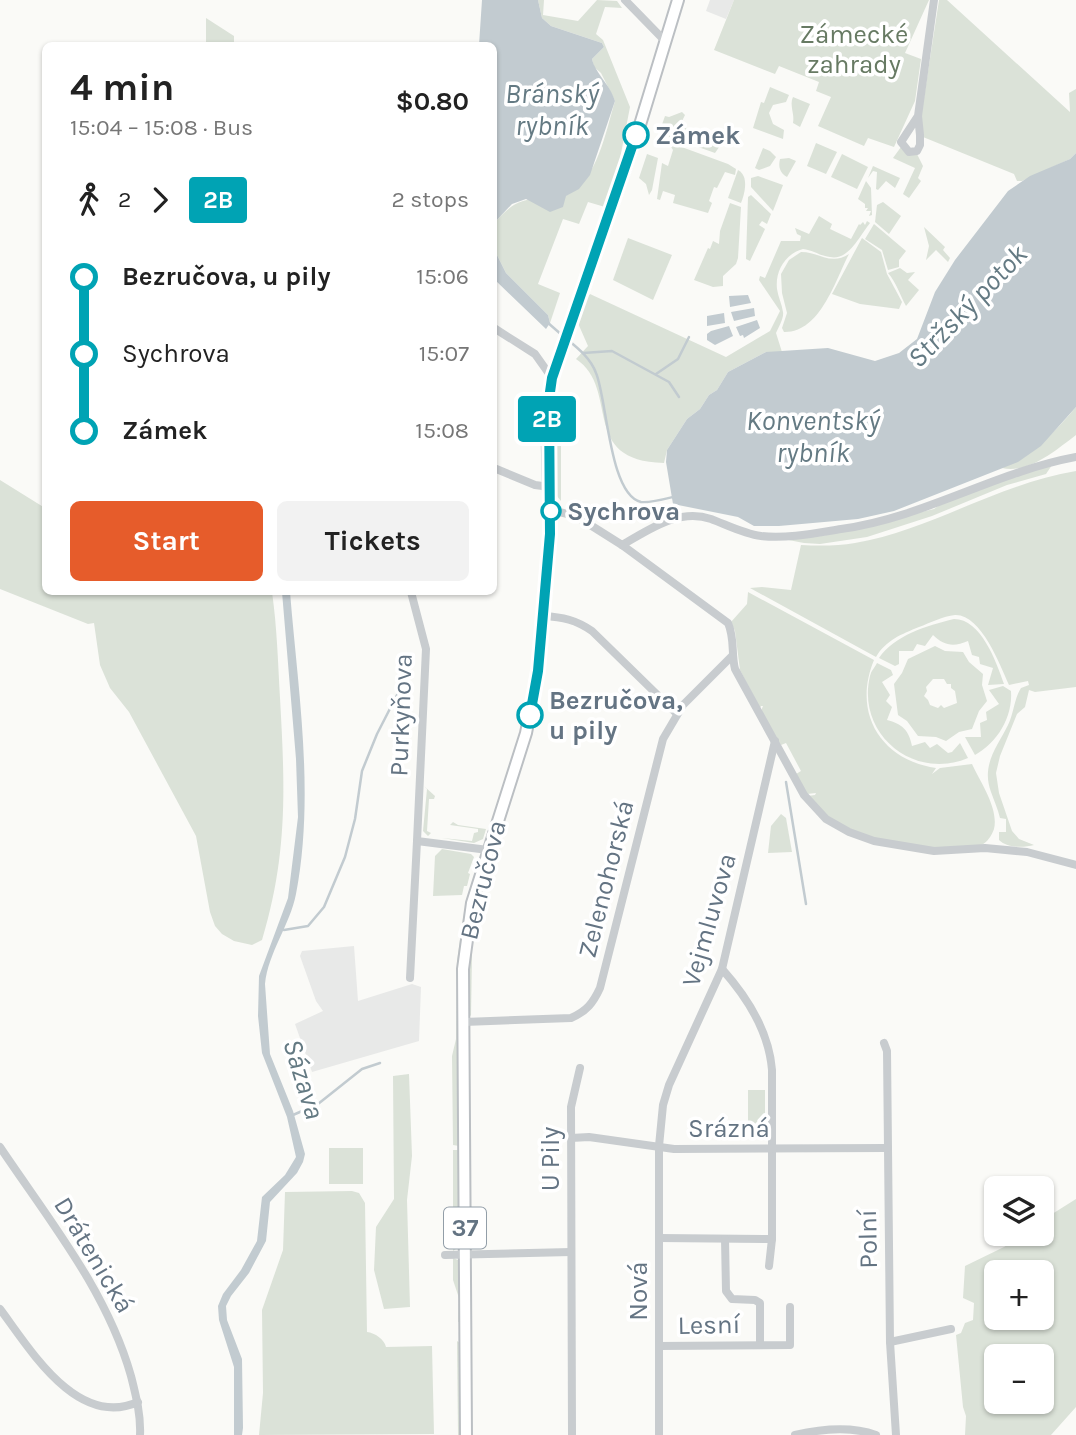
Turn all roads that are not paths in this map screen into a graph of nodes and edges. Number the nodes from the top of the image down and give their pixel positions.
1 (625, 0) edge
2 (678, 0) edge
3 (934, 0) edge
4 (665, 41) junction
5 (918, 116) dead end
6 (497, 330) edge
7 (552, 378) junction
8 (1076, 457) edge
9 (497, 469) edge
10 (550, 487) junction
11 (551, 510) junction
12 (622, 545) junction
13 (412, 595) edge
14 (543, 616) junction
15 (732, 656) junction
16 (676, 713) junction
17 (775, 741) junction
18 (417, 841) junction
19 (488, 850) junction
20 (1076, 865) edge
21 (722, 969) junction
22 (410, 978) dead end
23 (464, 1022) junction
24 (884, 1043) dead end
25 (580, 1068) dead end
26 (571, 1138) junction
27 (659, 1146) junction
28 (0, 1147) edge
29 (772, 1148) junction
30 (887, 1148) junction
31 (659, 1238) junction
32 (725, 1239) junction
33 (772, 1239) junction
34 (571, 1252) junction
35 (465, 1254) junction
36 (445, 1255) dead end
37 (769, 1266) dead end
38 (790, 1307) dead end
39 (0, 1309) edge
40 (951, 1329) dead end
41 (890, 1342) junction
42 (760, 1345) junction
43 (659, 1346) junction
44 (138, 1402) junction
45 (835, 1432) edge
46 (140, 1435) edge
47 (466, 1435) edge
48 (572, 1435) edge
49 (659, 1435) edge
50 (795, 1435) edge
51 (876, 1435) edge
52 (896, 1435) edge

1 - 4 street
2 - 4 main road, 37
3 - 5 street
4 - 7 main road, 37
6 - 7 street
7 - 10 main road, Bezručova / 37
8 - 12 street
9 - 10 street
10 - 11 main road, Bezručova / 37
11 - 12 street
11 - 14 main road, Bezručova / 37
12 - 15 street
13 - 18 street, Purkyňova
14 - 16 street
14 - 19 main road, Bezručova / 37
15 - 16 street, Zelenohorská
15 - 17 street
16 - 23 street, Zelenohorská
17 - 20 street
17 - 21 street, Vejmluvova
18 - 19 street
18 - 22 street, Purkyňova
19 - 23 main road, Bezručova / 37
21 - 27 street, Vejmluvova
21 - 29 street
23 - 35 main road, Bezručova / 37
24 - 30 street, Polní
25 - 26 street, U Pily
26 - 27 street, Srázná
26 - 34 street, U Pily
27 - 29 street, Srázná
27 - 31 street, Nová
28 - 44 street, Drátenická
29 - 30 street, Srázná
29 - 33 street
30 - 41 street, Polní
31 - 32 street
31 - 43 street, Nová
32 - 33 street
32 - 42 street, Lesní
33 - 37 street
34 - 35 street
34 - 48 street, U Pily
35 - 36 street
35 - 47 main road, Bezručova / 37
38 - 42 street, Lesní
39 - 44 street
40 - 41 street
41 - 52 street, Polní
42 - 43 street, Lesní
43 - 49 street, Nová
44 - 46 street, Drátenická
45 - 50 street
45 - 51 street

